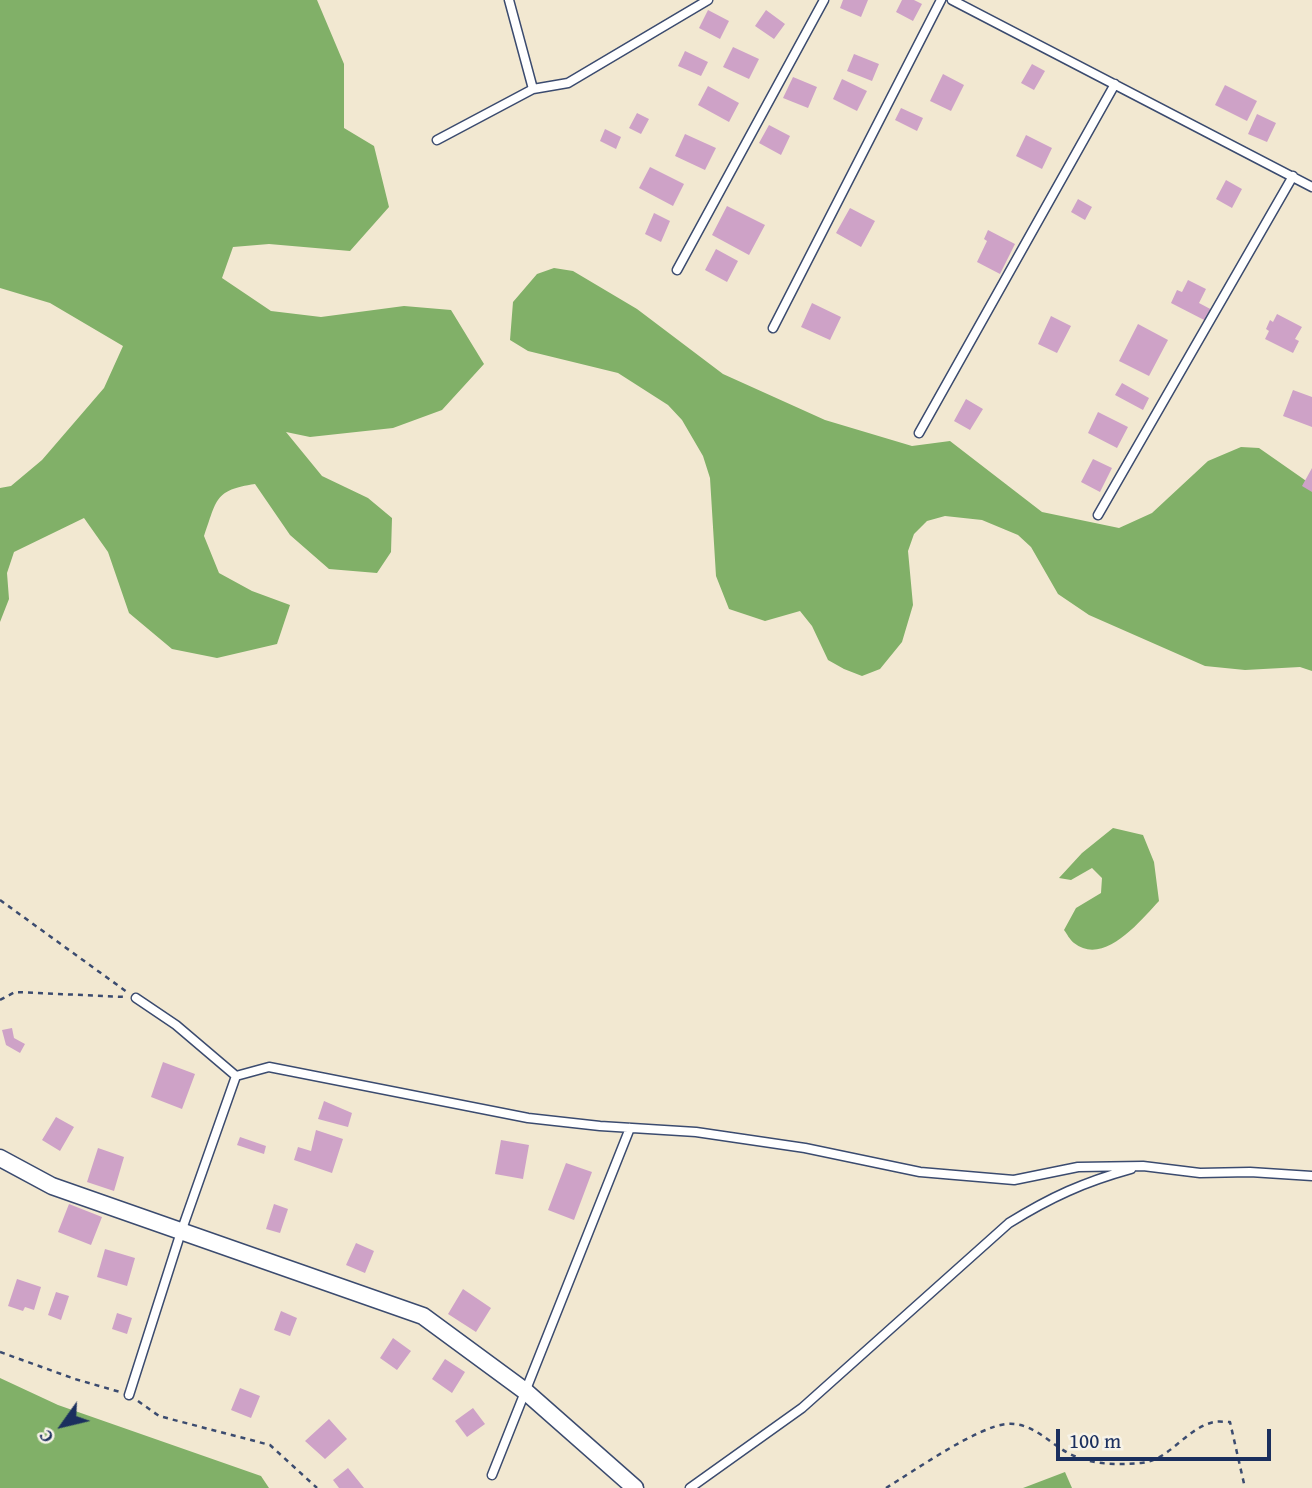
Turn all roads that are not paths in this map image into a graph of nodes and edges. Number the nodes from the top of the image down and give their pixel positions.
1 (509, 0) edge
2 (708, 0) edge
3 (824, 0) edge
4 (941, 0) edge
5 (952, 0) edge
6 (1115, 84) junction
7 (533, 89) junction
8 (437, 140) dead end
9 (1293, 176) junction
10 (1312, 187) edge
11 (677, 270) dead end
12 (773, 328) dead end
13 (919, 433) dead end
14 (1098, 515) dead end
15 (136, 998) road end
16 (236, 1076) junction
17 (630, 1128) junction
18 (0, 1158) edge
19 (1143, 1166) junction
20 (1312, 1176) edge
21 (181, 1232) junction
22 (525, 1391) junction
23 (129, 1395) road end
24 (492, 1475) dead end
25 (635, 1488) edge
26 (690, 1488) edge

1 - 7 lane
2 - 7 lane
3 - 11 lane
4 - 12 lane
5 - 6 lane
6 - 9 lane
6 - 13 lane
7 - 8 lane
9 - 10 lane
9 - 14 lane
15 - 16 lane
16 - 17 lane
16 - 21 lane
17 - 19 lane
17 - 22 lane
18 - 21 street
19 - 20 lane
19 - 26 lane
21 - 22 street
21 - 23 lane
22 - 24 lane
22 - 25 street

